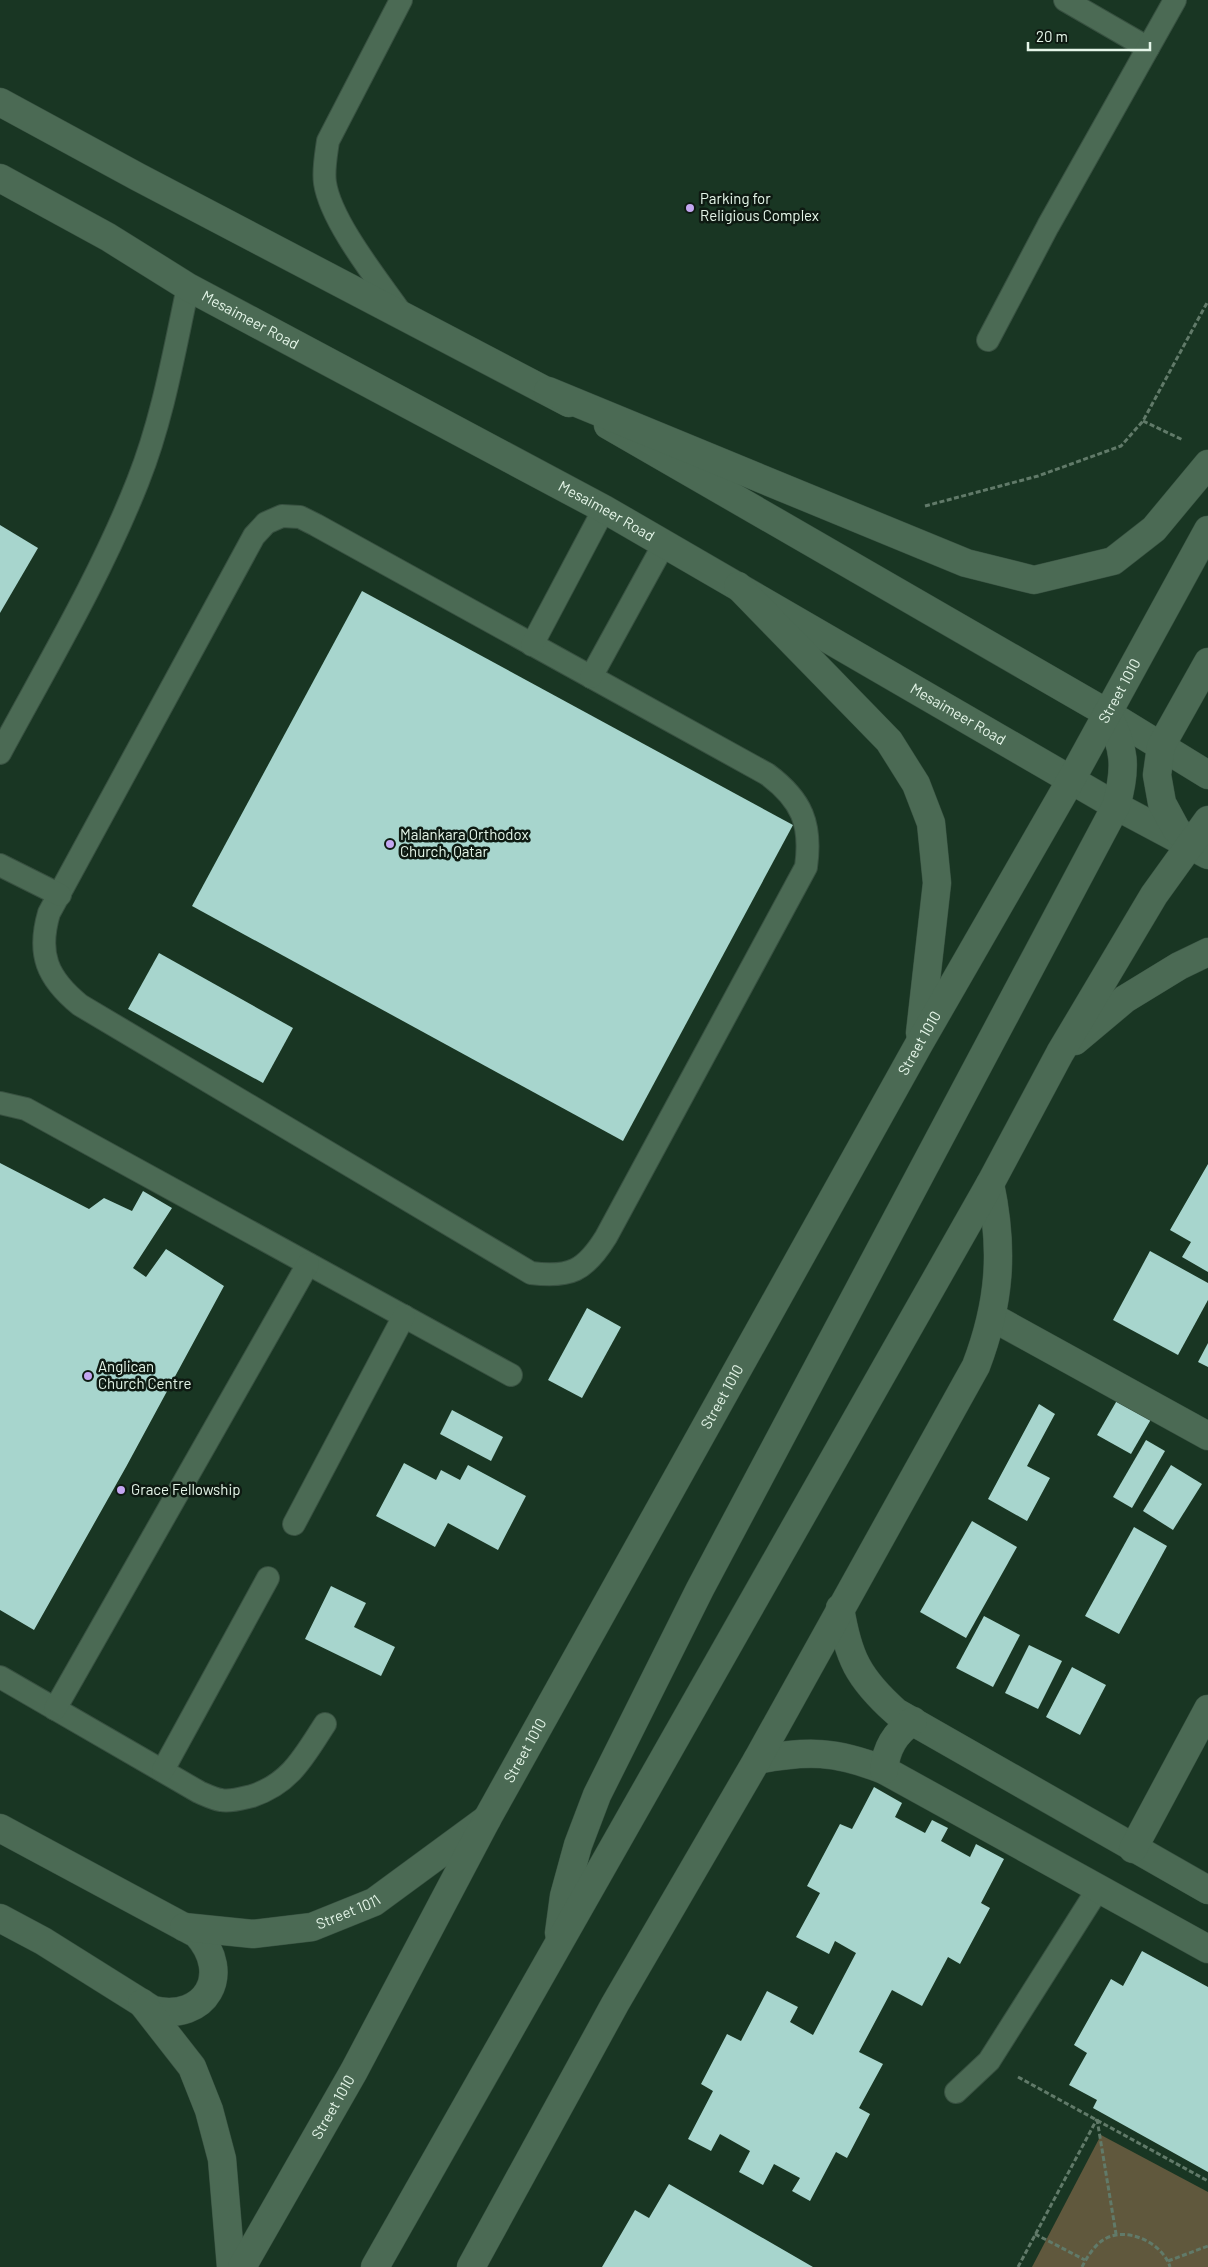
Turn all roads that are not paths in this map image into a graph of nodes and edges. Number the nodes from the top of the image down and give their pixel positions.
1 (1065, 0) edge
2 (1175, 0) edge
3 (398, 6) edge
4 (1148, 48) junction
5 (0, 102) edge
6 (0, 178) edge
7 (188, 287) junction
8 (401, 313) junction
9 (988, 340) dead end
10 (548, 391) junction
11 (1208, 464) edge
12 (604, 509) junction
13 (1208, 530) edge
14 (664, 544) junction
15 (738, 586) junction
16 (532, 645) junction
17 (1208, 662) edge
18 (591, 677) junction
19 (1106, 712) junction
20 (1162, 746) junction
21 (0, 753) edge
22 (1208, 775) edge
23 (1072, 778) junction
24 (1116, 806) junction
25 (1208, 820) edge
26 (1199, 850) edge
27 (0, 865) edge
28 (60, 895) junction
29 (1208, 952) edge
30 (919, 1044) junction
31 (1060, 1053) junction
32 (0, 1103) edge
33 (990, 1184) junction
34 (308, 1264) junction
35 (404, 1316) junction
36 (992, 1317) junction
37 (511, 1374) dead end
38 (1208, 1436) edge
39 (294, 1524) dead end
40 (268, 1578) dead end
41 (840, 1608) junction
42 (0, 1677) edge
43 (55, 1709) junction
44 (1208, 1709) edge
45 (913, 1721) junction
46 (325, 1724) dead end
47 (757, 1760) junction
48 (163, 1770) junction
49 (884, 1770) junction
50 (487, 1819) junction
51 (0, 1828) edge
52 (1133, 1848) junction
53 (1098, 1889) junction
54 (1208, 1890) edge
55 (0, 1918) edge
56 (184, 1927) junction
57 (556, 1950) junction
58 (1208, 1950) edge
59 (141, 2002) junction
60 (956, 2092) dead end
61 (473, 2265) edge
62 (231, 2267) edge
63 (242, 2267) edge
64 (375, 2267) edge

1 - 4 lane
2 - 4 lane
3 - 8 lane
4 - 9 lane
5 - 8 street
6 - 7 street, Mesaimeer Road
7 - 12 street, Mesaimeer Road
7 - 21 lane
8 - 10 street
10 - 11 street
10 - 19 street
12 - 14 street, Mesaimeer Road
12 - 16 lane
13 - 19 street, Street 1010
14 - 15 street, Mesaimeer Road
14 - 18 lane
15 - 23 street, Mesaimeer Road
15 - 30 street
16 - 18 lane
16 - 28 lane
17 - 20 street
18 - 28 lane
19 - 20 street
19 - 23 street, Street 1010
19 - 24 street
20 - 22 street
20 - 26 street
23 - 24 street, Mesaimeer Road
23 - 30 street, Street 1010
24 - 26 street, Mesaimeer Road
24 - 57 street
25 - 26 street
26 - 31 street
27 - 28 lane
29 - 31 street
30 - 50 street, Street 1010
31 - 33 street
32 - 34 lane
33 - 36 street
33 - 57 street
34 - 35 lane
34 - 43 lane
35 - 37 lane
35 - 39 lane
36 - 38 street
36 - 41 street
40 - 48 lane
41 - 45 street
41 - 47 street
42 - 43 lane
43 - 48 lane
44 - 52 street
45 - 49 street
45 - 52 street
46 - 48 lane
47 - 49 street
47 - 61 street
49 - 53 street
50 - 56 street, Street 1011
50 - 63 street, Street 1010
51 - 56 street, Street 1011
52 - 54 street
53 - 58 street
53 - 60 lane
55 - 59 street, Street 1011
56 - 59 street, Street 1011
57 - 64 street
59 - 62 street, Street 1011

